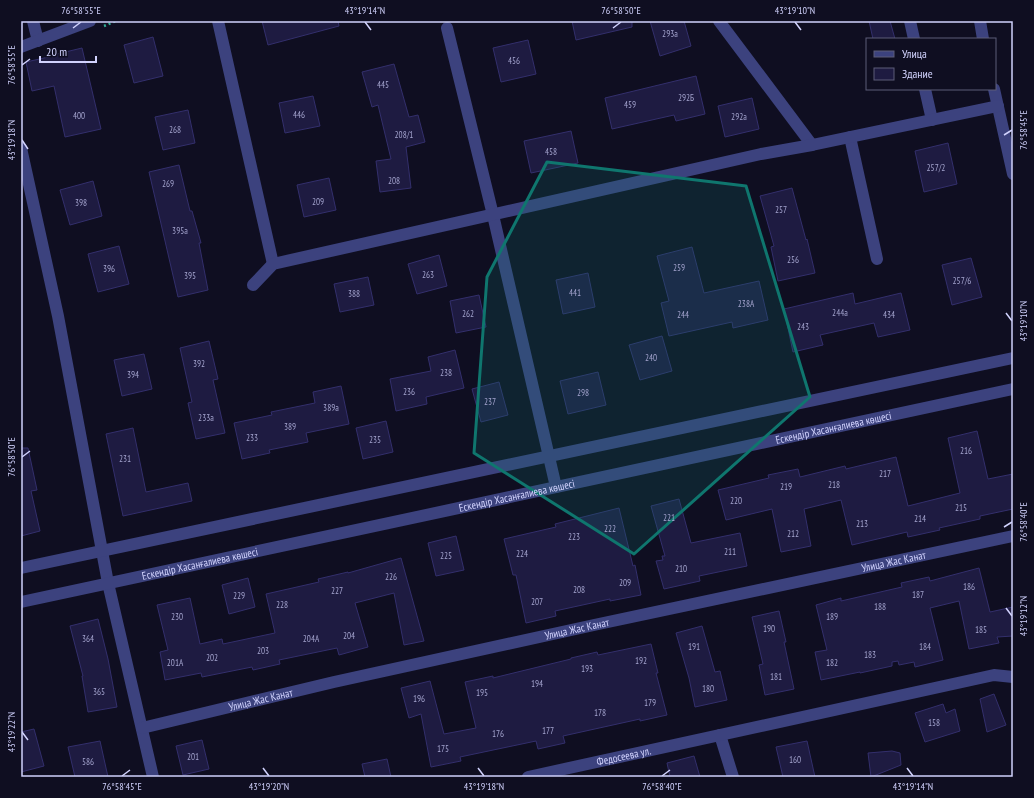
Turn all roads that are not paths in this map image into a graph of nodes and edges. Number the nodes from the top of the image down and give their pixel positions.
1 (33, 21) edge
2 (90, 21) edge
3 (218, 21) edge
4 (720, 21) edge
5 (910, 21) edge
6 (980, 21) edge
7 (448, 28) dead end
8 (914, 38) edge
9 (984, 38) edge
10 (38, 41) junction
11 (21, 47) edge
12 (925, 90) edge
13 (994, 90) edge
14 (998, 106) junction
15 (932, 120) junction
16 (850, 137) junction
17 (812, 145) junction
18 (21, 148) edge
19 (1013, 174) edge
20 (493, 215) junction
21 (876, 259) dead end
22 (273, 264) junction
23 (253, 285) dead end
24 (1013, 358) edge
25 (1013, 389) edge
26 (549, 456) junction
27 (556, 487) junction
28 (1013, 536) edge
29 (103, 550) junction
30 (21, 568) edge
31 (108, 583) junction
32 (21, 602) edge
33 (1013, 677) edge
34 (142, 728) junction
35 (720, 735) junction
36 (153, 777) edge
37 (528, 777) edge
38 (733, 777) edge

1 - 10 street
2 - 10 street
3 - 22 street
4 - 17 street
5 - 8 street
6 - 9 street
7 - 20 street
10 - 11 street
12 - 15 street
13 - 14 street
14 - 15 street
14 - 19 street
15 - 16 street
16 - 17 street
16 - 21 street
17 - 20 street
18 - 29 street
20 - 22 street
20 - 26 street
22 - 23 street
24 - 26 street
25 - 27 street, Ескендір Хасанғалиева көшесі
26 - 27 street
26 - 29 street
27 - 31 street, Ескендір Хасанғалиева көшесі
28 - 34 street, Улица Жас Канат
29 - 30 street
29 - 31 street
31 - 32 street, Ескендір Хасанғалиева көшесі
31 - 34 street
33 - 35 street, Федосеева ул.
34 - 36 street
35 - 37 street, Федосеева ул.
35 - 38 street

